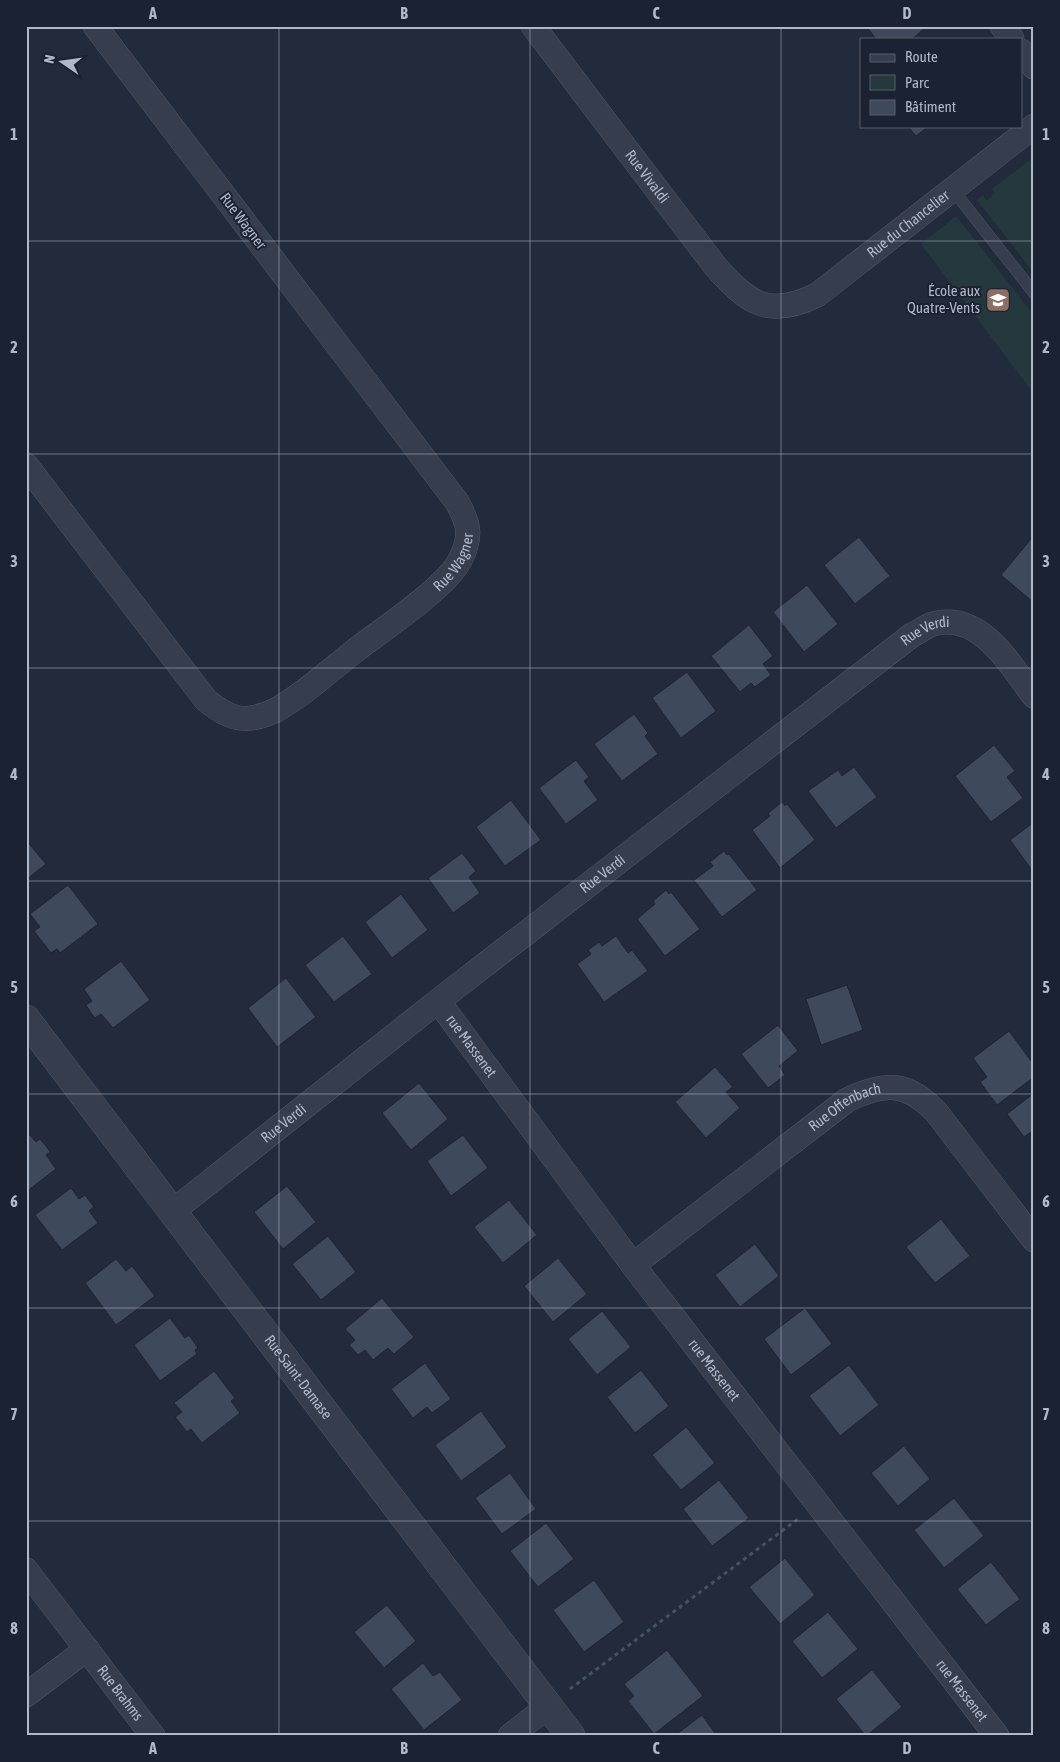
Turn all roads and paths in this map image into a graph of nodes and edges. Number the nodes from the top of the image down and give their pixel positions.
1 (95, 26) edge
2 (533, 26) edge
3 (1002, 26) edge
4 (1011, 38) edge
5 (1022, 52) edge
6 (1034, 67) edge
7 (1034, 126) edge
8 (953, 190) junction
9 (1034, 293) edge
10 (777, 307) joint
11 (26, 465) edge
12 (1034, 696) edge
13 (438, 1001) junction
14 (26, 1019) edge
15 (173, 1211) junction
16 (1034, 1240) edge
17 (633, 1265) junction
18 (803, 1515) dead end
19 (26, 1570) edge
20 (87, 1649) junction
21 (26, 1696) edge
22 (558, 1699) junction
23 (153, 1736) edge
24 (510, 1736) edge
25 (571, 1736) edge
26 (996, 1736) edge

1 - 11 street, Rue Wagner
2 - 10 street, Rue Vivaldi
3 - 4 street
5 - 6 street
7 - 8 street, Rue du Chancelier
8 - 9 lane
8 - 10 street, Rue du Chancelier
12 - 13 street, Rue Verdi
13 - 15 street, Rue Verdi
13 - 17 street, rue Massenet
14 - 15 street, Rue Saint-Damase
15 - 22 street, Rue Saint-Damase
16 - 17 street, Rue Offenbach
17 - 26 street, rue Massenet
18 - 22 path
19 - 20 street, Rue Brahms
20 - 21 street, Rue Brahms
20 - 23 street, Rue Brahms
22 - 24 street
22 - 25 street, Rue Saint-Damase

